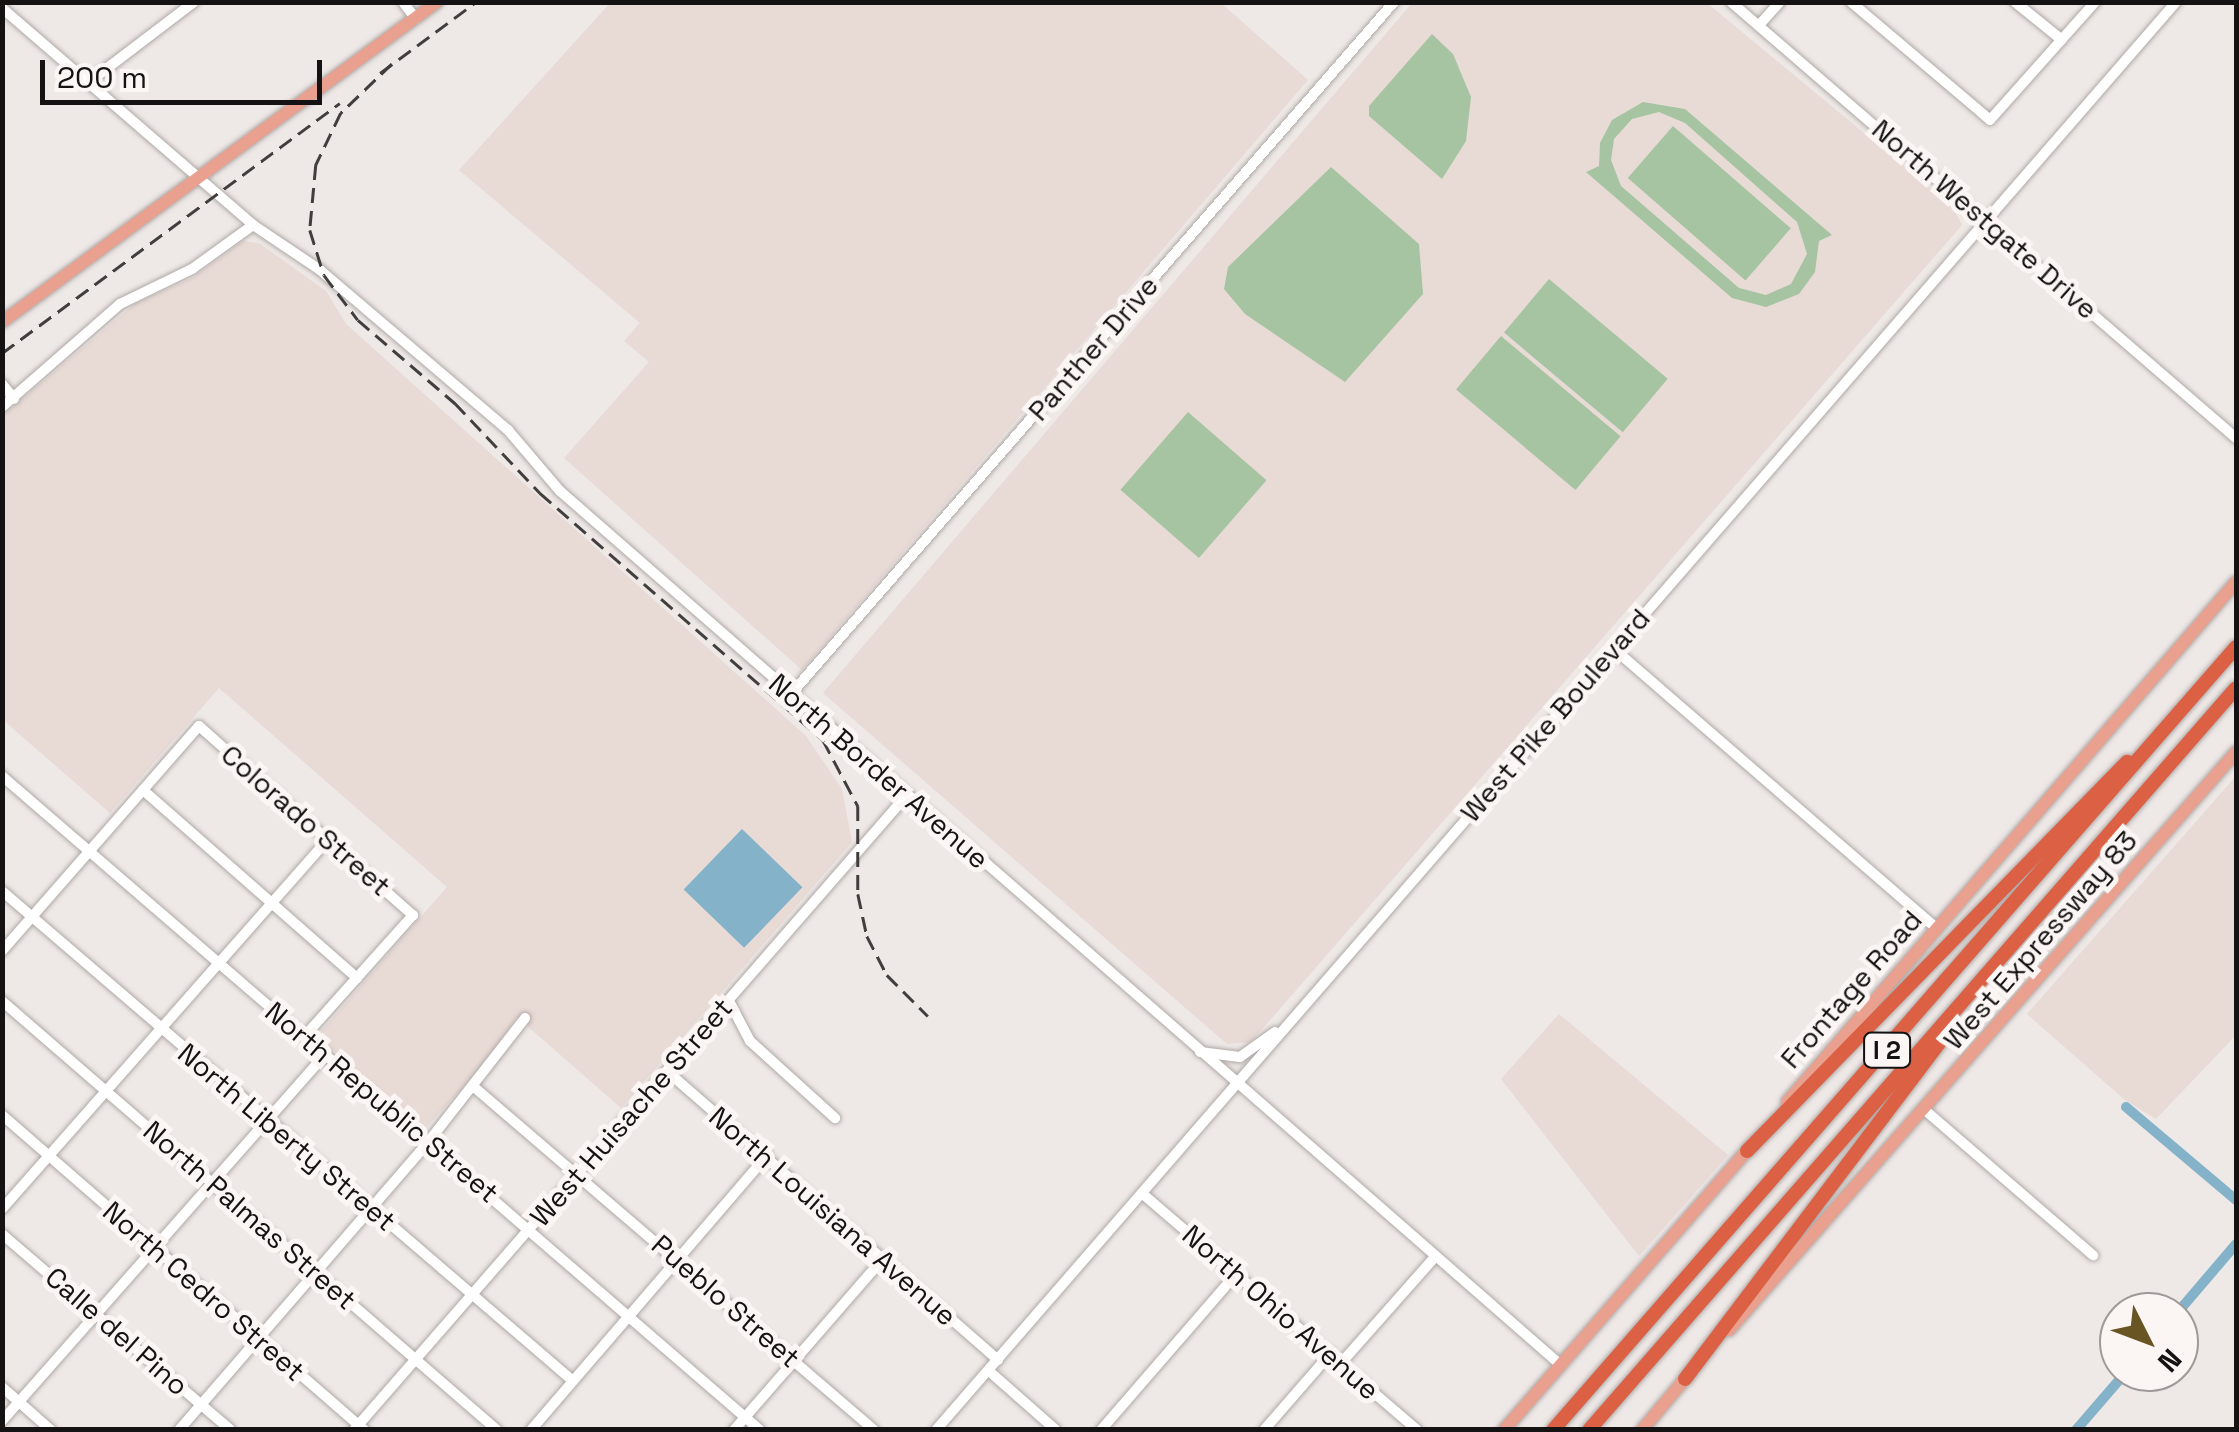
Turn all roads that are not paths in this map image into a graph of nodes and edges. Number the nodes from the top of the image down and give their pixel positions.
1 (194, 2) edge
2 (403, 2) edge
3 (438, 2) edge
4 (1394, 2) edge
5 (1731, 2) edge
6 (1780, 2) edge
7 (1852, 2) edge
8 (2015, 2) edge
9 (2096, 2) edge
10 (2176, 2) edge
11 (2, 8) edge
12 (416, 19) junction
13 (1761, 24) junction
14 (2062, 40) junction
15 (88, 82) junction
16 (198, 177) junction
17 (1985, 220) junction
18 (253, 225) junction
19 (2, 322) edge
20 (2, 384) edge
21 (14, 399) junction
22 (2, 407) edge
23 (2236, 438) edge
24 (2236, 582) edge
25 (2236, 647) edge
26 (1613, 648) junction
27 (2218, 668) junction
28 (2236, 688) edge
29 (791, 694) junction
30 (2236, 752) edge
31 (2, 776) edge
32 (143, 790) junction
33 (907, 795) junction
34 (328, 839) junction
35 (90, 851) junction
36 (2, 891) edge
37 (273, 902) junction
38 (32, 917) junction
39 (1936, 928) junction
40 (2, 952) edge
41 (2008, 953) junction
42 (217, 964) junction
43 (356, 978) junction
44 (2, 1001) edge
45 (729, 1001) junction
46 (525, 1018) dead end
47 (1286, 1024) junction
48 (160, 1029) junction
49 (306, 1036) junction
50 (1199, 1052) junction
51 (326, 1054) junction
52 (668, 1072) junction
53 (1239, 1084) junction
54 (474, 1086) junction
55 (109, 1092) junction
56 (1926, 1111) junction
57 (2, 1115) edge
58 (836, 1118) dead end
59 (265, 1120) junction
60 (429, 1141) junction
61 (1747, 1151) junction
62 (51, 1156) junction
63 (766, 1156) junction
64 (578, 1172) junction
65 (211, 1184) junction
66 (1144, 1195) junction
67 (2, 1209) edge
68 (370, 1209) junction
69 (529, 1228) junction
70 (2, 1234) edge
71 (153, 1249) junction
72 (2093, 1255) dead end
73 (1435, 1257) junction
74 (680, 1260) junction
75 (882, 1260) junction
76 (315, 1273) junction
77 (1237, 1274) junction
78 (471, 1294) junction
79 (97, 1314) junction
80 (629, 1315) junction
81 (258, 1338) junction
82 (1331, 1353) junction
83 (415, 1359) junction
84 (998, 1360) junction
85 (793, 1361) junction
86 (1342, 1362) junction
87 (1561, 1365) junction
88 (989, 1371) junction
89 (1685, 1379) junction
90 (573, 1381) junction
91 (2, 1387) edge
92 (19, 1402) junction
93 (202, 1404) junction
94 (745, 1416) junction
95 (2, 1421) edge
96 (535, 1425) edge
97 (359, 1428) edge
98 (51, 1430) edge
99 (180, 1430) edge
100 (231, 1430) edge
101 (496, 1430) edge
102 (550, 1430) edge
103 (734, 1430) edge
104 (760, 1430) edge
105 (874, 1430) edge
106 (936, 1430) edge
107 (1056, 1430) edge
108 (1101, 1430) edge
109 (1264, 1430) edge
110 (1418, 1430) edge
111 (1504, 1430) edge
112 (1553, 1430) edge
113 (1588, 1430) edge
114 (1642, 1430) edge

1 - 15 street
2 - 12 street
3 - 12 main road
4 - 29 street, Panther Drive
5 - 13 street, North Westgate Drive
6 - 13 street
7 - 14 street
8 - 14 street
9 - 14 street
10 - 17 street, West Pike Boulevard
11 - 15 street, North Border Avenue
12 - 16 main road
13 - 17 street, North Westgate Drive
15 - 16 street, North Border Avenue
16 - 18 street, North Border Avenue
16 - 19 main road
17 - 23 street, North Westgate Drive
17 - 26 street, West Pike Boulevard
18 - 21 street
18 - 29 street, North Border Avenue
20 - 21 street
21 - 22 street
24 - 39 main road, Frontage Road
25 - 27 highway, I 2
26 - 39 street
26 - 47 street, West Pike Boulevard
27 - 61 highway
27 - 112 highway, I 2
28 - 41 highway, I 2
29 - 33 street, North Border Avenue
30 - 56 main road, West Expressway 83
31 - 35 street, North Republic Street
32 - 34 street, Colorado Street
32 - 35 street
32 - 37 street
33 - 45 street, West Huisache Street
33 - 50 street, North Border Avenue
34 - 37 street
34 - 43 street, Colorado Street
35 - 38 street
35 - 42 street, North Republic Street
36 - 38 street, North Liberty Street
37 - 42 street
37 - 43 street
38 - 40 street
38 - 48 street, North Liberty Street
39 - 61 main road, Frontage Road
41 - 89 highway
41 - 113 highway, I 2
42 - 48 street
42 - 49 street, North Republic Street
43 - 49 street
44 - 55 street, North Palmas Street
45 - 52 street, West Huisache Street
45 - 58 street
46 - 54 street
47 - 50 street
47 - 53 street, West Pike Boulevard
48 - 55 street
48 - 59 street, North Liberty Street
49 - 51 street, North Republic Street
50 - 53 street, North Border Avenue
51 - 59 street
51 - 60 street, North Republic Street
52 - 63 street, North Louisiana Avenue
52 - 64 street, West Huisache Street
53 - 66 street, West Pike Boulevard
53 - 73 street, North Border Avenue
54 - 60 street
54 - 64 street, Pueblo Street
55 - 62 street
55 - 65 street, North Palmas Street
56 - 72 street
56 - 89 main road, West Expressway 83
57 - 62 street, North Cedro Street
59 - 65 street
59 - 68 street, North Liberty Street
60 - 68 street
60 - 69 street, North Republic Street
61 - 87 main road, Frontage Road
62 - 67 street
62 - 71 street, North Cedro Street
63 - 74 street
63 - 75 street, North Louisiana Avenue
64 - 69 street, West Huisache Street
64 - 74 street, Pueblo Street
65 - 71 street
65 - 76 street, North Palmas Street
66 - 77 street, North Ohio Avenue
66 - 84 street, West Pike Boulevard
68 - 76 street
68 - 78 street, North Liberty Street
69 - 78 street, West Huisache Street
69 - 80 street, North Republic Street
70 - 79 street, Calle del Pino
71 - 79 street
71 - 81 street, North Cedro Street
73 - 86 street
73 - 87 street, North Border Avenue
74 - 80 street
74 - 85 street, Pueblo Street
75 - 84 street, North Louisiana Avenue
75 - 85 street
76 - 81 street
76 - 83 street, North Palmas Street
77 - 82 street, North Ohio Avenue
77 - 108 street
78 - 83 street, West Huisache Street
78 - 90 street, North Liberty Street
79 - 92 street
79 - 93 street, Calle del Pino
80 - 90 street
80 - 94 street, North Republic Street
81 - 93 street
81 - 97 street, North Cedro Street
82 - 86 street, North Ohio Avenue
82 - 109 street
83 - 97 street, West Huisache Street
83 - 101 street, North Palmas Street
84 - 88 street, West Pike Boulevard
85 - 94 street
85 - 105 street, Pueblo Street
86 - 110 street, North Ohio Avenue
87 - 111 main road, Frontage Road
88 - 106 street, West Pike Boulevard
88 - 107 street
89 - 114 main road, West Expressway 83
90 - 96 street
91 - 92 street
92 - 95 street
92 - 98 street
93 - 99 street
93 - 100 street, Calle del Pino
94 - 103 street
94 - 104 street, North Republic Street
96 - 102 street

